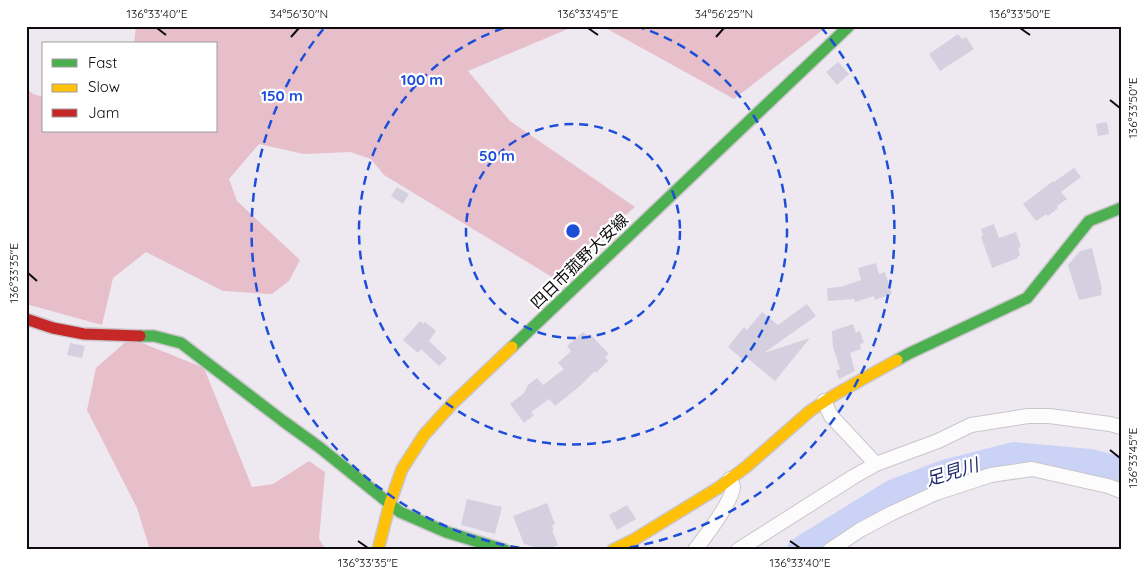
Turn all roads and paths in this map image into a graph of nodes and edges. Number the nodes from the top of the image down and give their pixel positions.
1 (849, 26) edge
2 (1121, 208) edge
3 (26, 319) edge
4 (824, 401) junction
5 (1121, 427) edge
6 (876, 464) junction
7 (730, 479) junction
8 (1121, 491) edge
9 (390, 503) junction
10 (378, 550) edge
11 (505, 550) edge
12 (613, 550) edge
13 (695, 550) edge
14 (738, 550) edge
15 (830, 550) edge

1 - 9 street, 四日市菰野大安線
2 - 4 street
3 - 9 street
4 - 6 street
4 - 7 street
5 - 6 street
6 - 14 street
7 - 12 street
7 - 13 street
8 - 15 street
9 - 10 street, 四日市菰野大安線
9 - 11 street

